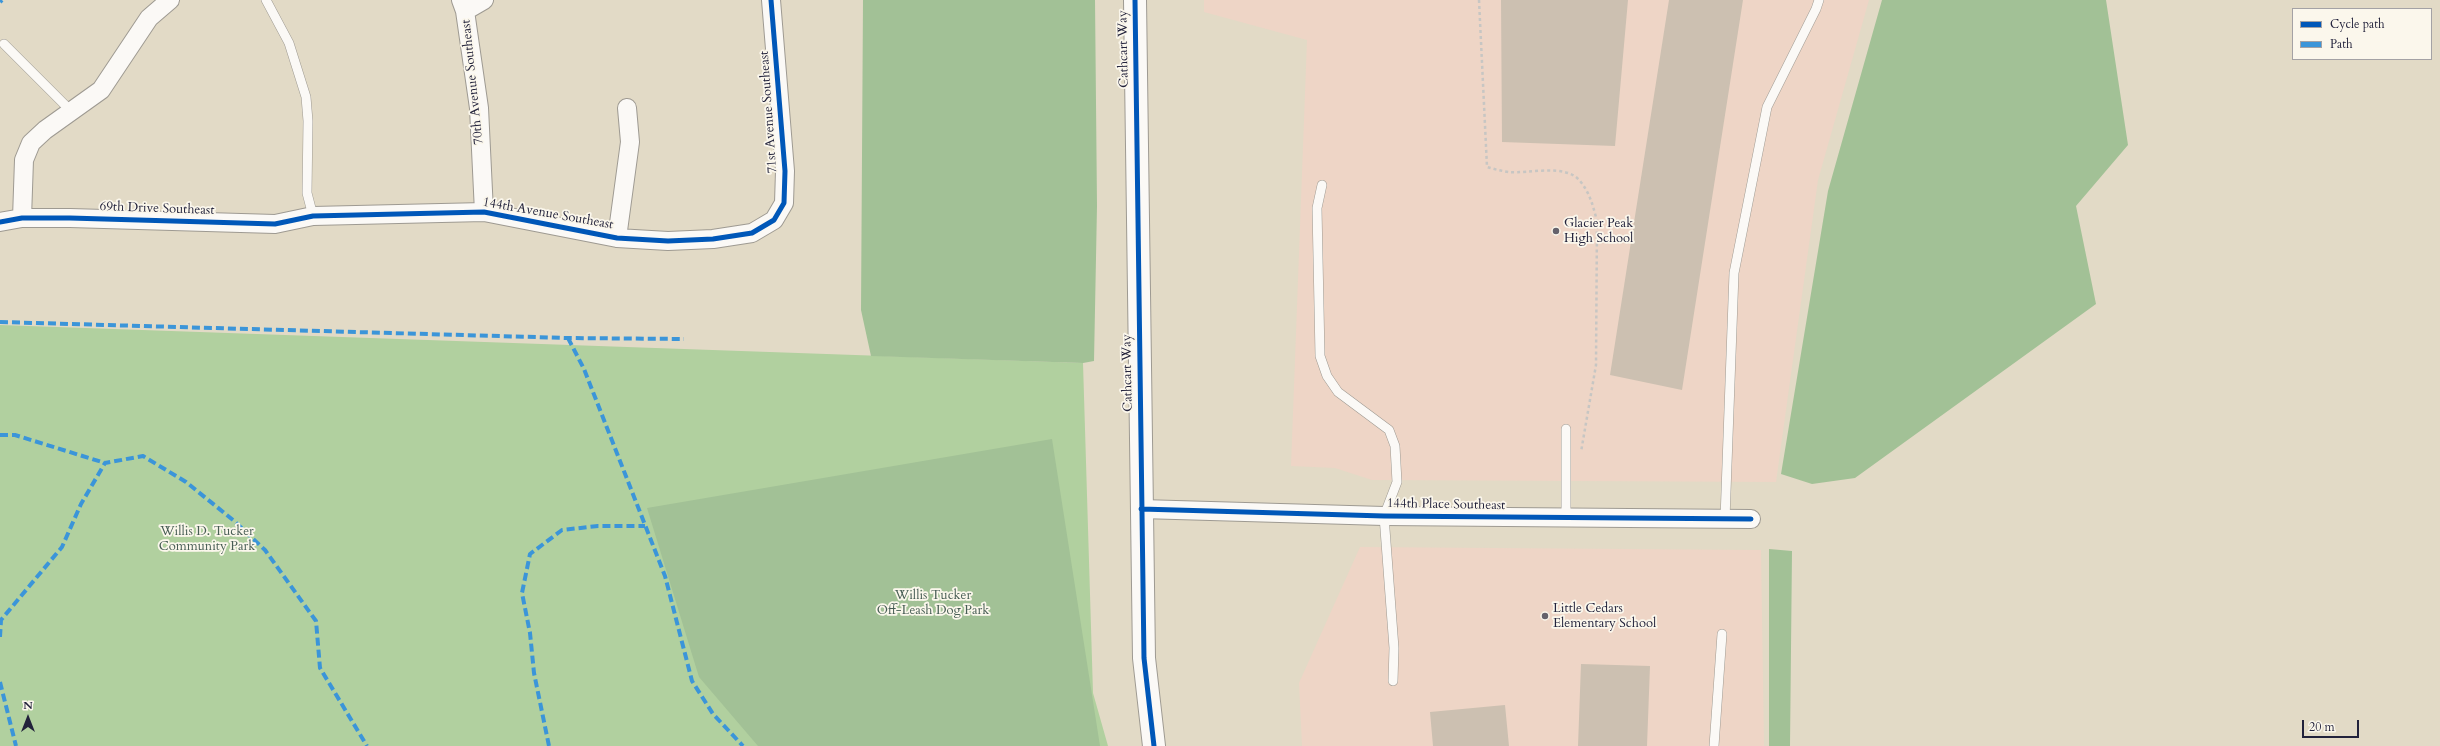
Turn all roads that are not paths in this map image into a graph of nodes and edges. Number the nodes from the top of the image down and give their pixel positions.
1 (170, 0) edge
2 (266, 0) edge
3 (484, 0) edge
4 (771, 0) edge
5 (1135, 0) edge
6 (1819, 0) edge
7 (463, 5) edge
8 (4, 44) dead end
9 (627, 108) dead end
10 (71, 111) junction
11 (1322, 185) dead end
12 (484, 212) junction
13 (313, 216) junction
14 (22, 218) junction
15 (774, 220) joint
16 (0, 222) edge
17 (617, 238) junction
18 (1566, 429) dead end
19 (1141, 509) junction
20 (1384, 516) junction
21 (1566, 518) junction
22 (1725, 519) junction
23 (1751, 519) dead end
24 (1722, 634) dead end
25 (1393, 681) dead end
26 (1154, 746) edge
27 (1714, 746) edge

1 - 10 street
2 - 13 lane
3 - 7 street
4 - 15 street, 71st Avenue Southeast
5 - 19 main road, Cathcart Way
6 - 22 lane
7 - 12 street, 70th Avenue Southeast
8 - 10 lane
9 - 17 street
10 - 14 street
11 - 20 lane
12 - 13 street, 144th Avenue Southeast
12 - 17 street, 144th Avenue Southeast
13 - 14 street, 69th Drive Southeast
14 - 16 street, 69th Drive Southeast
15 - 17 street, 144th Avenue Southeast
18 - 21 lane
19 - 20 street, 144th Place Southeast
19 - 26 main road, Cathcart Way
20 - 21 street, 144th Place Southeast
20 - 25 lane
21 - 22 street, 144th Place Southeast
22 - 23 street, 144th Place Southeast
24 - 27 lane

